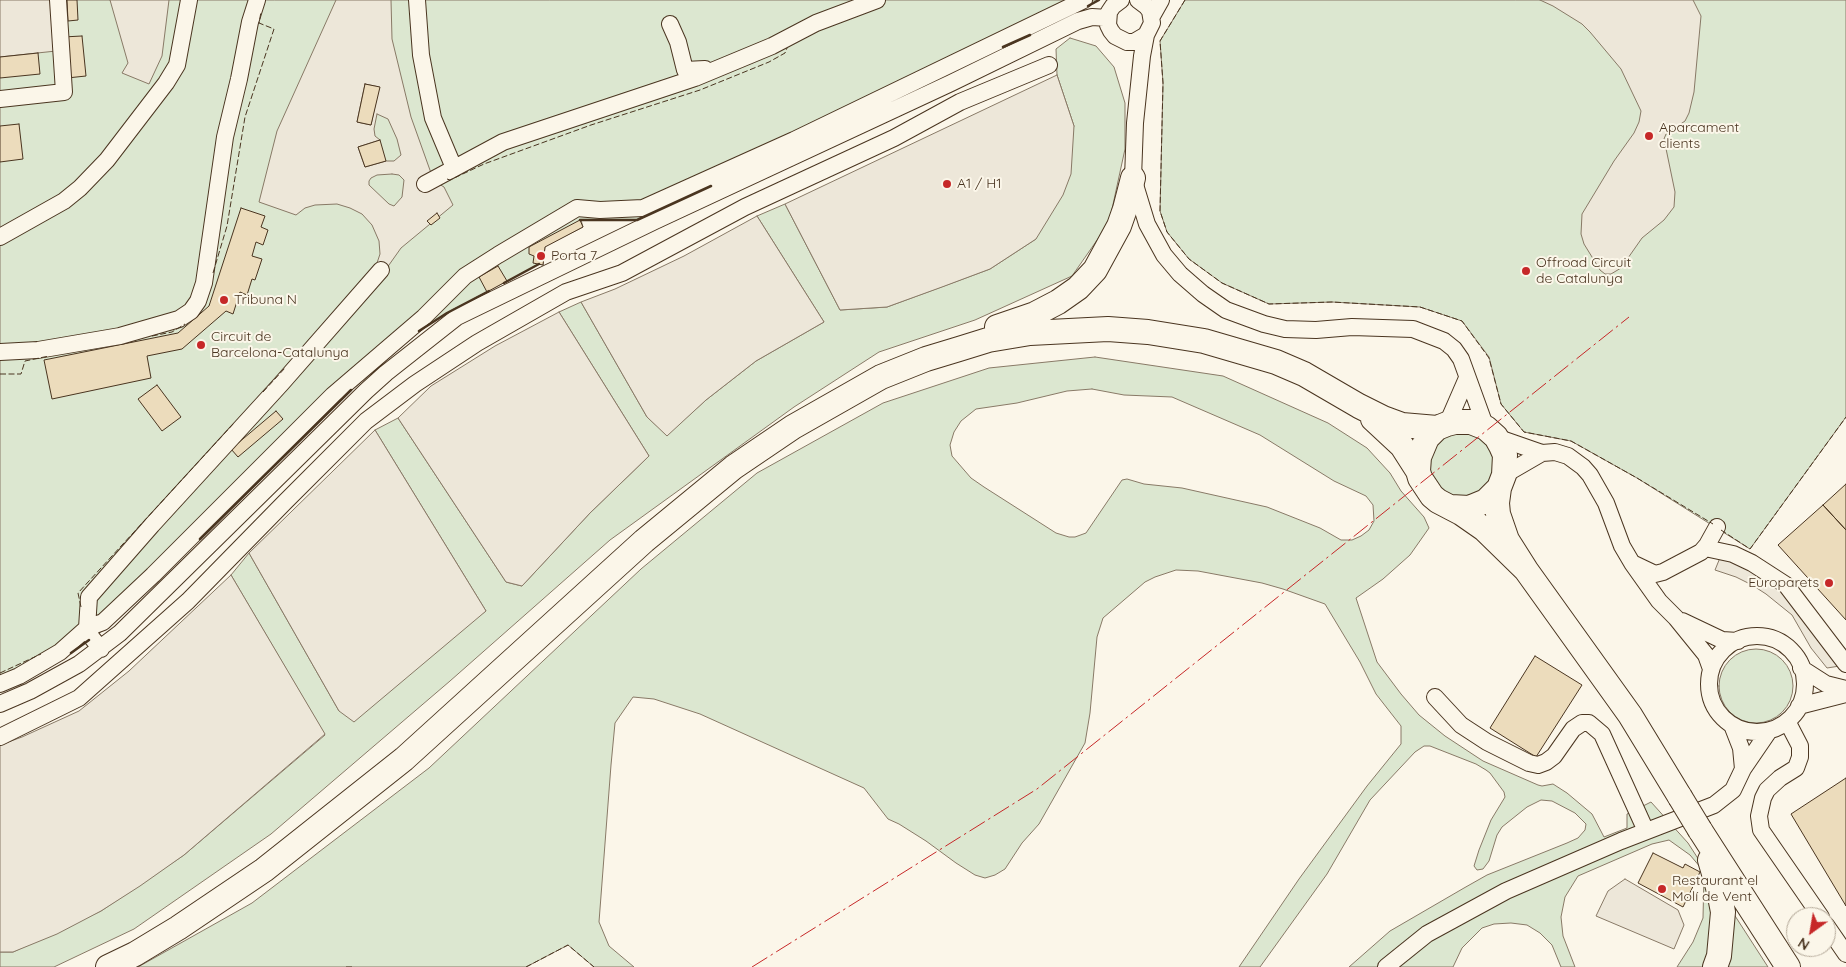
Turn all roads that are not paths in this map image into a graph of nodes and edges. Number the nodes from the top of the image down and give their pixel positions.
1 (58, 0) edge
2 (189, 0) edge
3 (257, 0) edge
4 (417, 0) edge
5 (877, 0) edge
6 (1084, 0) edge
7 (1121, 0) edge
8 (1138, 0) edge
9 (1161, 0) edge
10 (1152, 16) junction
11 (1108, 18) junction
12 (670, 24) dead end
13 (1146, 35) junction
14 (1127, 42) junction
15 (1049, 65) dead end
16 (722, 67) junction
17 (951, 83) junction
18 (1139, 87) junction
19 (0, 99) edge
20 (960, 102) junction
21 (454, 168) junction
22 (1133, 178) junction
23 (426, 184) dead end
24 (0, 237) edge
25 (380, 270) dead end
26 (0, 352) edge
27 (926, 359) junction
28 (1467, 378) junction
29 (1358, 406) junction
30 (1442, 426) junction
31 (1491, 433) junction
32 (1542, 453) junction
33 (1418, 470) junction
34 (1502, 482) junction
35 (1451, 507) junction
36 (1717, 527) dead end
37 (1705, 548) junction
38 (1632, 563) junction
39 (1526, 570) junction
40 (1663, 572) junction
41 (1659, 601) junction
42 (1676, 618) junction
43 (87, 628) junction
44 (1738, 640) junction
45 (101, 648) junction
46 (1846, 664) edge
47 (1801, 668) junction
48 (1711, 669) junction
49 (0, 684) edge
50 (1846, 689) edge
51 (1846, 694) edge
52 (1436, 697) dead end
53 (0, 704) edge
54 (1800, 706) junction
55 (1787, 722) junction
56 (1732, 725) junction
57 (1769, 730) junction
58 (0, 737) edge
59 (1743, 768) junction
60 (1700, 830) junction
61 (1646, 832) junction
62 (1814, 907) edge
63 (1836, 940) edge
64 (1846, 954) edge
65 (1787, 964) edge
66 (108, 967) edge
67 (1386, 967) edge
68 (1715, 967) edge

1 - 19 street
2 - 24 street
3 - 26 street
4 - 21 street
5 - 16 street
6 - 43 street
7 - 11 street
8 - 10 street
9 - 10 street
10 - 13 street
11 - 14 street
11 - 17 street
12 - 16 street
13 - 14 street
13 - 18 street
14 - 18 street
15 - 20 street
16 - 21 street
17 - 20 street
17 - 45 street
18 - 22 street
20 - 58 street
21 - 23 street
22 - 27 highway
22 - 28 street
25 - 43 street
27 - 29 highway
27 - 66 highway
28 - 30 street
28 - 31 street
29 - 30 highway
29 - 33 highway
30 - 31 highway
30 - 33 highway
31 - 32 street
31 - 34 highway
32 - 34 street
32 - 38 street
33 - 35 highway
34 - 35 highway
34 - 39 highway
35 - 39 highway
36 - 37 street
37 - 40 street
37 - 46 street
38 - 40 street
38 - 41 street
39 - 60 highway, bridge
40 - 41 street
41 - 42 street
42 - 44 street
42 - 48 street
43 - 45 street
43 - 49 street
44 - 47 street
44 - 48 street
45 - 53 street
47 - 50 street
47 - 54 street
48 - 56 street
51 - 54 street
52 - 61 street
54 - 55 street
55 - 57 street
55 - 62 street
56 - 57 street
56 - 59 street
57 - 59 street
59 - 61 street
60 - 65 highway
60 - 68 highway
61 - 67 street
63 - 64 street

